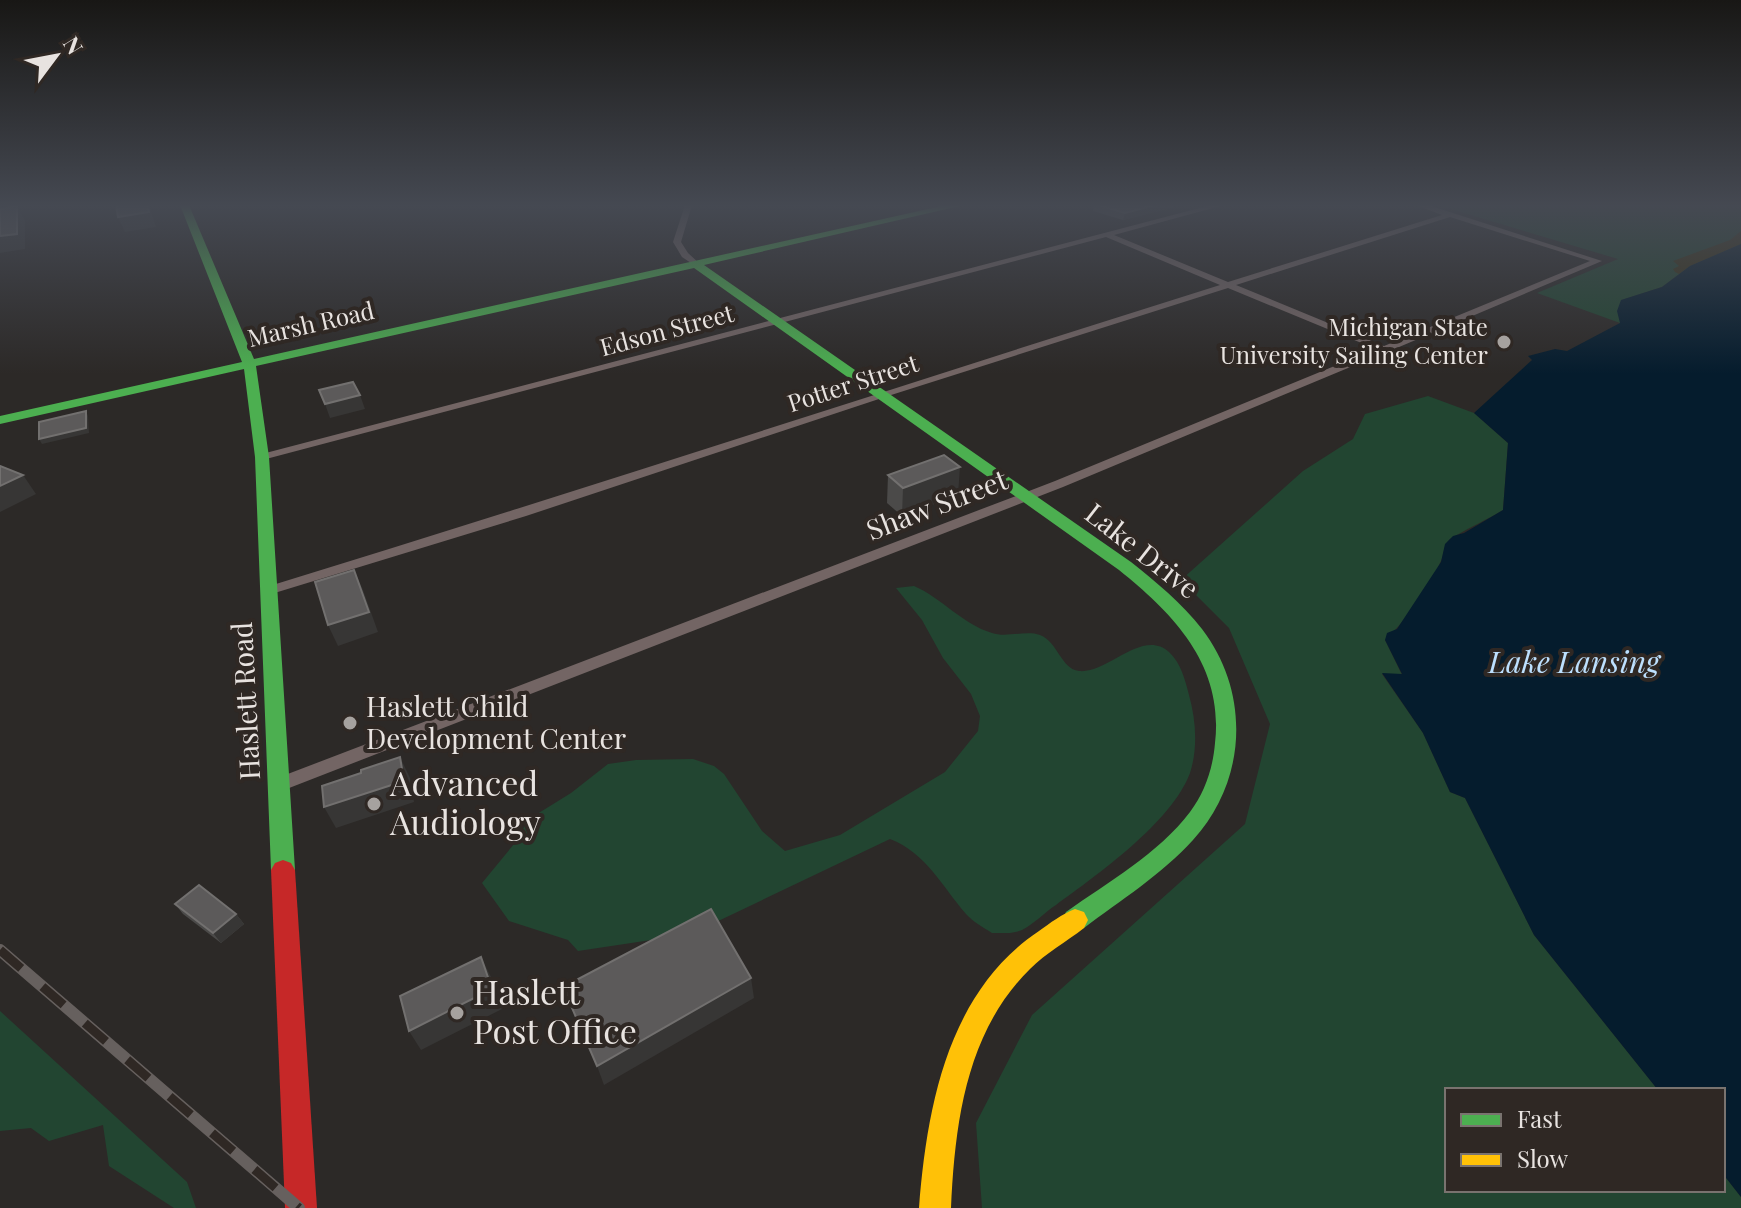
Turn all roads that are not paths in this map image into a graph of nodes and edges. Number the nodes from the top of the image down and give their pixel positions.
1 (207, 261) edge
2 (693, 261) edge
3 (713, 261) edge
4 (1008, 261) edge
5 (1171, 261) edge
6 (1303, 261) edge
7 (1597, 261) edge
8 (697, 265) junction
9 (1229, 285) junction
10 (779, 322) junction
11 (1388, 351) junction
12 (249, 364) junction
13 (884, 394) junction
14 (0, 420) edge
15 (262, 457) junction
16 (1025, 497) junction
17 (268, 591) junction
18 (278, 785) junction
19 (301, 1208) edge
20 (935, 1208) edge

1 - 12 street, Haslett Road
2 - 8 street, Lake Drive
3 - 8 street, Marsh Road
4 - 10 street, Edson Street
5 - 9 street
6 - 9 street, Potter Street
7 - 11 street, Shaw Street
8 - 10 street, Lake Drive
8 - 12 street, Marsh Road
9 - 11 street
9 - 13 street, Potter Street
10 - 13 street, Lake Drive
10 - 15 street, Edson Street
11 - 16 street, Shaw Street
12 - 14 street, Marsh Road
12 - 15 street, Haslett Road
13 - 16 street, Lake Drive
13 - 17 street, Potter Street
15 - 17 street, Haslett Road
16 - 18 street, Shaw Street
16 - 20 street, Lake Drive
17 - 18 street, Haslett Road
18 - 19 street, Haslett Road

